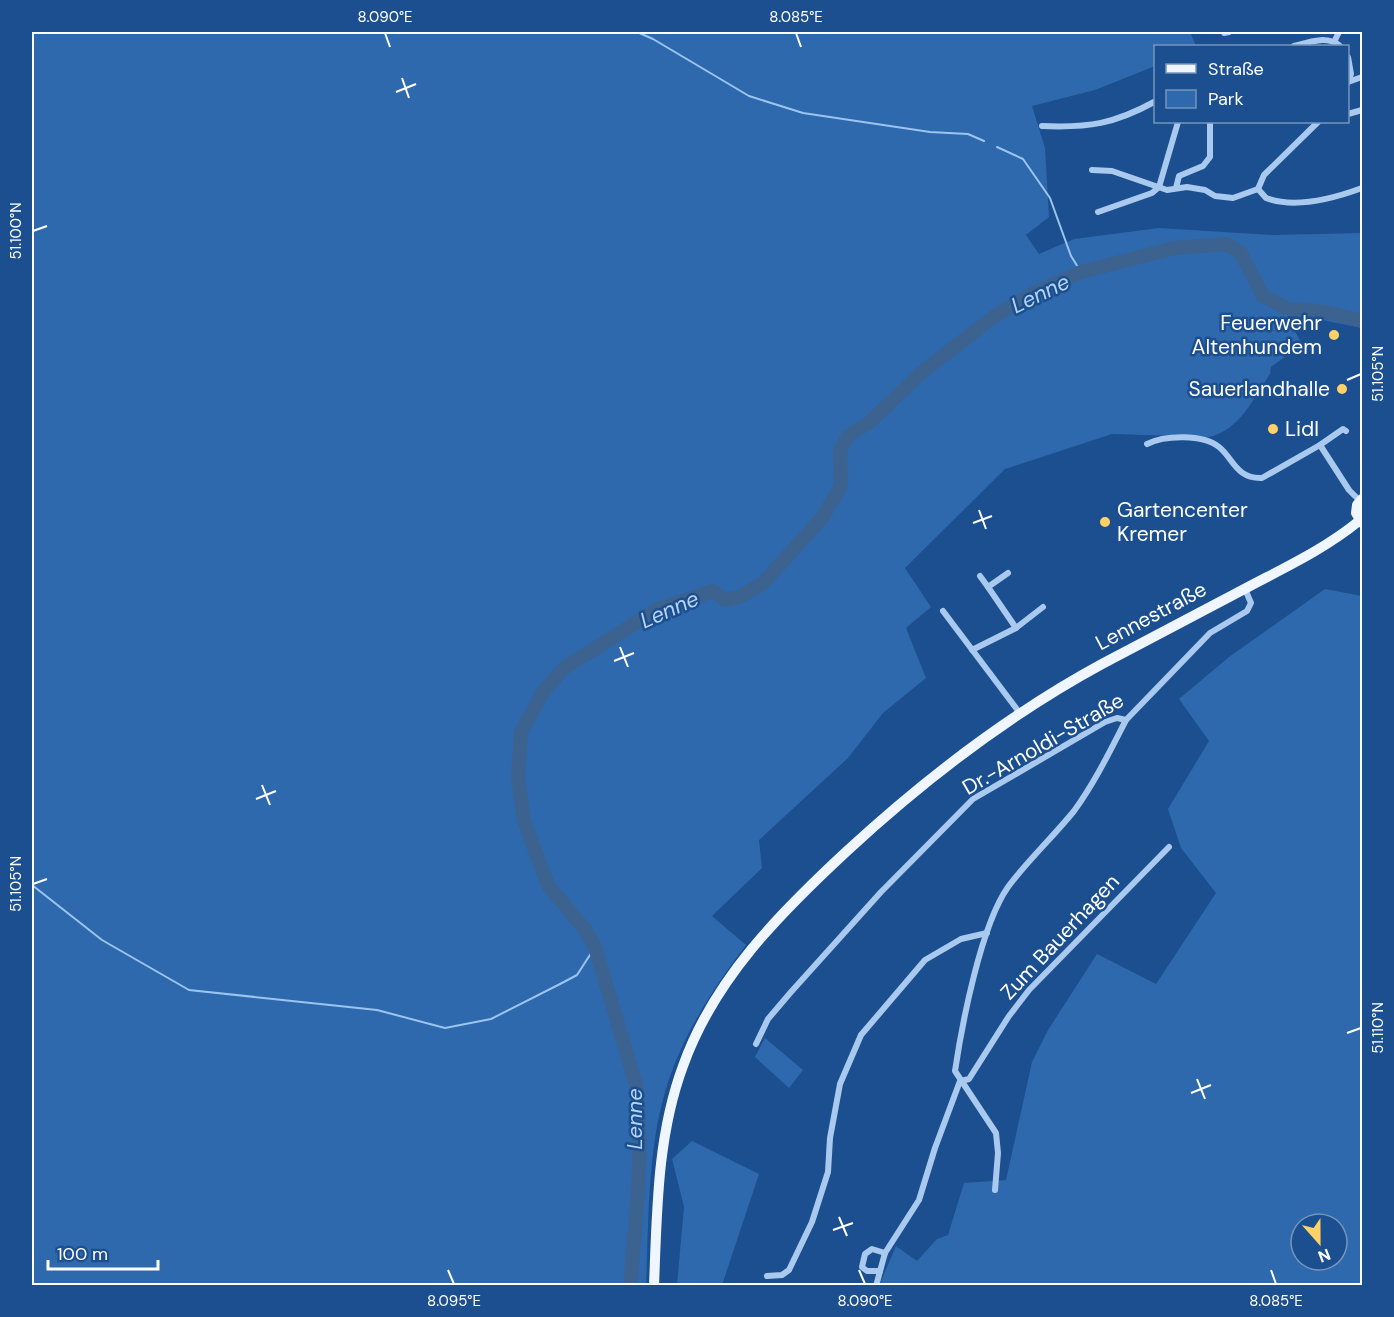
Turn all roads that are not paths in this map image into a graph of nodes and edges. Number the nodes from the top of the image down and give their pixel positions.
1 (1339, 32) edge
2 (1337, 44) edge
3 (1297, 45) edge
4 (1154, 102) edge
5 (1178, 123) edge
6 (1210, 123) edge
7 (1317, 123) edge
8 (1042, 126) dead end
9 (1092, 170) dead end
10 (1159, 187) junction
11 (1176, 188) junction
12 (1362, 188) edge
13 (1258, 189) junction
14 (1098, 212) dead end
15 (1346, 431) dead end
16 (1147, 444) dead end
17 (1320, 445) junction
18 (1361, 500) edge
19 (1361, 522) edge
20 (1008, 573) dead end
21 (980, 576) dead end
22 (988, 587) junction
23 (1245, 589) junction
24 (1043, 607) dead end
25 (943, 611) dead end
26 (1016, 628) junction
27 (972, 650) junction
28 (1019, 712) junction
29 (1126, 720) junction
30 (1169, 847) dead end
31 (987, 933) junction
32 (756, 1044) dead end
33 (960, 1081) junction
34 (995, 1190) dead end
35 (885, 1253) junction
36 (880, 1271) junction
37 (767, 1276) dead end
38 (654, 1286) edge
39 (876, 1286) edge

1 - 2 street
2 - 3 street
4 - 8 street
5 - 10 street
6 - 11 street
7 - 13 street
9 - 10 street
10 - 11 street
10 - 14 street
11 - 13 street
12 - 13 street
15 - 17 street
16 - 17 street
17 - 18 street
18 - 19 main road
19 - 23 main road, Lennestraße
20 - 22 street
21 - 22 street
22 - 26 street
23 - 28 main road, Lennestraße
23 - 29 street, Dr.-Arnoldi-Straße
24 - 26 street
25 - 27 street
26 - 27 street
27 - 28 street
28 - 38 main road, Lennestraße
29 - 31 street
29 - 32 street, Dr.-Arnoldi-Straße
30 - 33 street, Zum Bauerhagen
31 - 33 street
31 - 37 street
33 - 34 street
33 - 35 street
35 - 36 street
35 - 36 street
36 - 39 street

